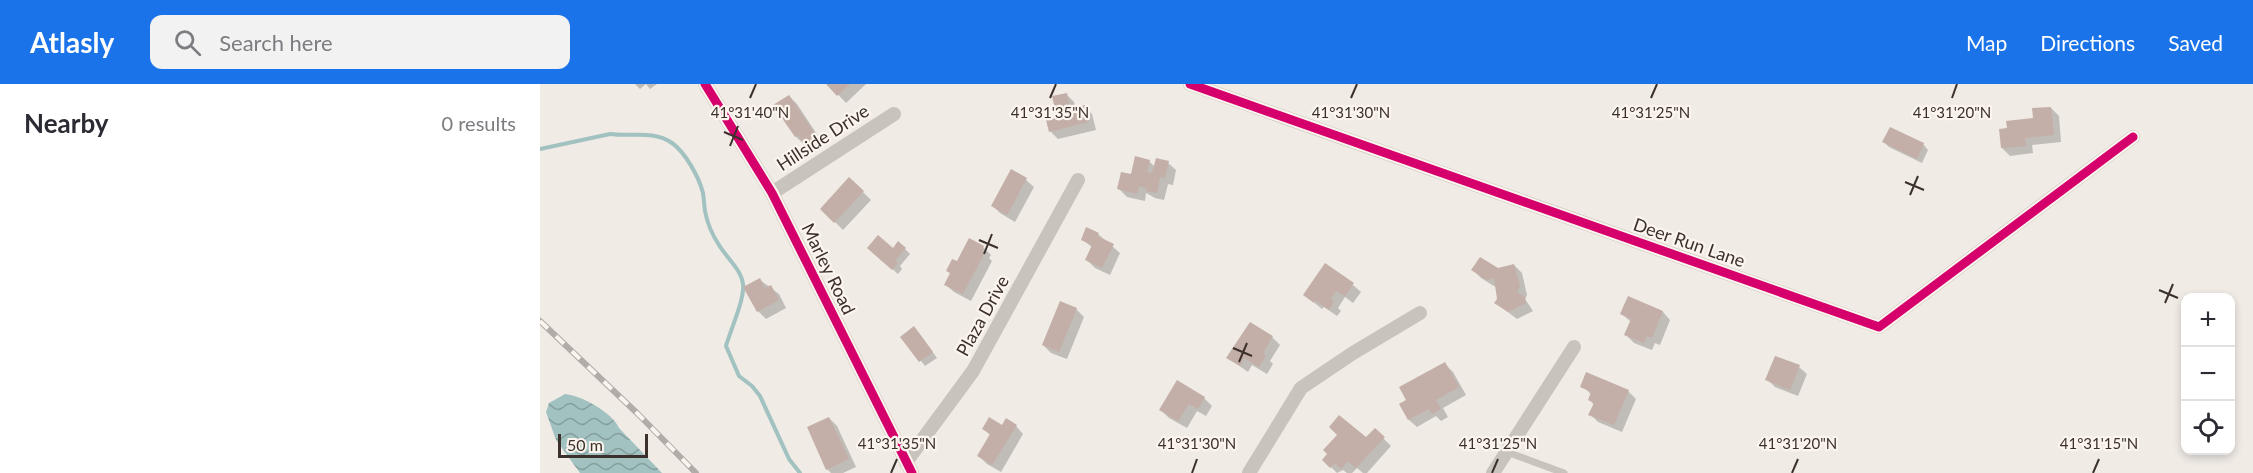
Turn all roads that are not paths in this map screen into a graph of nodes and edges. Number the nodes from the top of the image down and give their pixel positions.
1 (705, 84) edge
2 (1190, 84) edge
3 (894, 114) dead end
4 (2133, 137) dead end
5 (1078, 180) dead end
6 (772, 193) junction
7 (1420, 313) dead end
8 (1574, 347) dead end
9 (1507, 452) junction
10 (909, 467) edge
11 (1249, 473) edge
12 (1493, 473) edge
13 (1564, 473) edge

1 - 6 street, Marley Road
2 - 4 street, Deer Run Lane
3 - 6 street, Hillside Drive
5 - 10 street, Plaza Drive
6 - 10 street, Marley Road
7 - 11 street
8 - 9 street
9 - 12 street
9 - 13 lane

